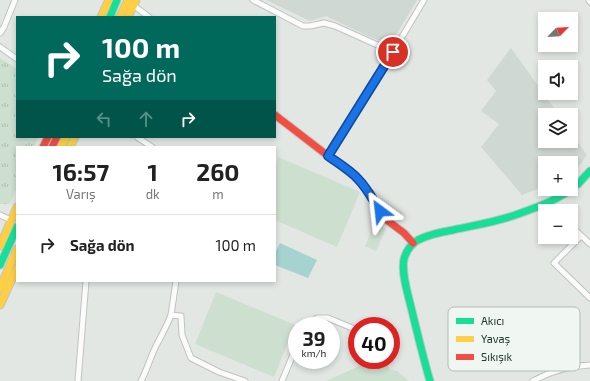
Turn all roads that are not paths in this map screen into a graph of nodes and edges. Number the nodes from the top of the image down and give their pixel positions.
1 (15, 0) edge
2 (109, 0) edge
3 (117, 0) edge
4 (253, 0) edge
5 (424, 0) edge
6 (132, 2) edge
7 (101, 16) edge
8 (110, 16) edge
9 (121, 16) edge
10 (128, 16) edge
11 (148, 16) edge
12 (0, 33) edge
13 (0, 47) edge
14 (393, 52) junction
15 (16, 58) edge
16 (276, 116) edge
17 (138, 138) edge
18 (138, 138) edge
19 (144, 146) edge
20 (150, 146) edge
21 (328, 156) junction
22 (590, 171) edge
23 (548, 202) joint
24 (16, 210) edge
25 (0, 215) edge
26 (12, 220) junction
27 (16, 229) edge
28 (578, 233) edge
29 (581, 236) junction
30 (413, 243) junction
31 (590, 244) edge
32 (0, 246) edge
33 (16, 251) edge
34 (0, 265) edge
35 (16, 270) edge
36 (86, 282) edge
37 (176, 282) edge
38 (0, 288) edge
39 (590, 298) edge
40 (0, 305) edge
41 (171, 315) junction
42 (590, 365) edge
43 (580, 366) edge
44 (288, 367) edge
45 (555, 371) edge
46 (78, 381) edge
47 (141, 381) edge
48 (244, 381) edge
49 (282, 381) edge
50 (430, 381) edge
51 (533, 381) edge

1 - 12 street
2 - 7 main road
3 - 8 main road
4 - 14 street
5 - 14 street
6 - 9 main road
6 - 10 main road
6 - 11 street
13 - 15 street
14 - 21 street
16 - 21 main road
17 - 19 street
18 - 20 street
21 - 30 main road
22 - 23 main road
23 - 30 main road
24 - 26 main road
25 - 26 street
26 - 32 main road
27 - 34 main road
28 - 29 street
29 - 31 street
29 - 39 street
30 - 50 main road
33 - 38 main road
35 - 40 main road
36 - 46 street
37 - 41 street
41 - 47 street
41 - 48 street
42 - 43 street
44 - 49 street
45 - 51 street

